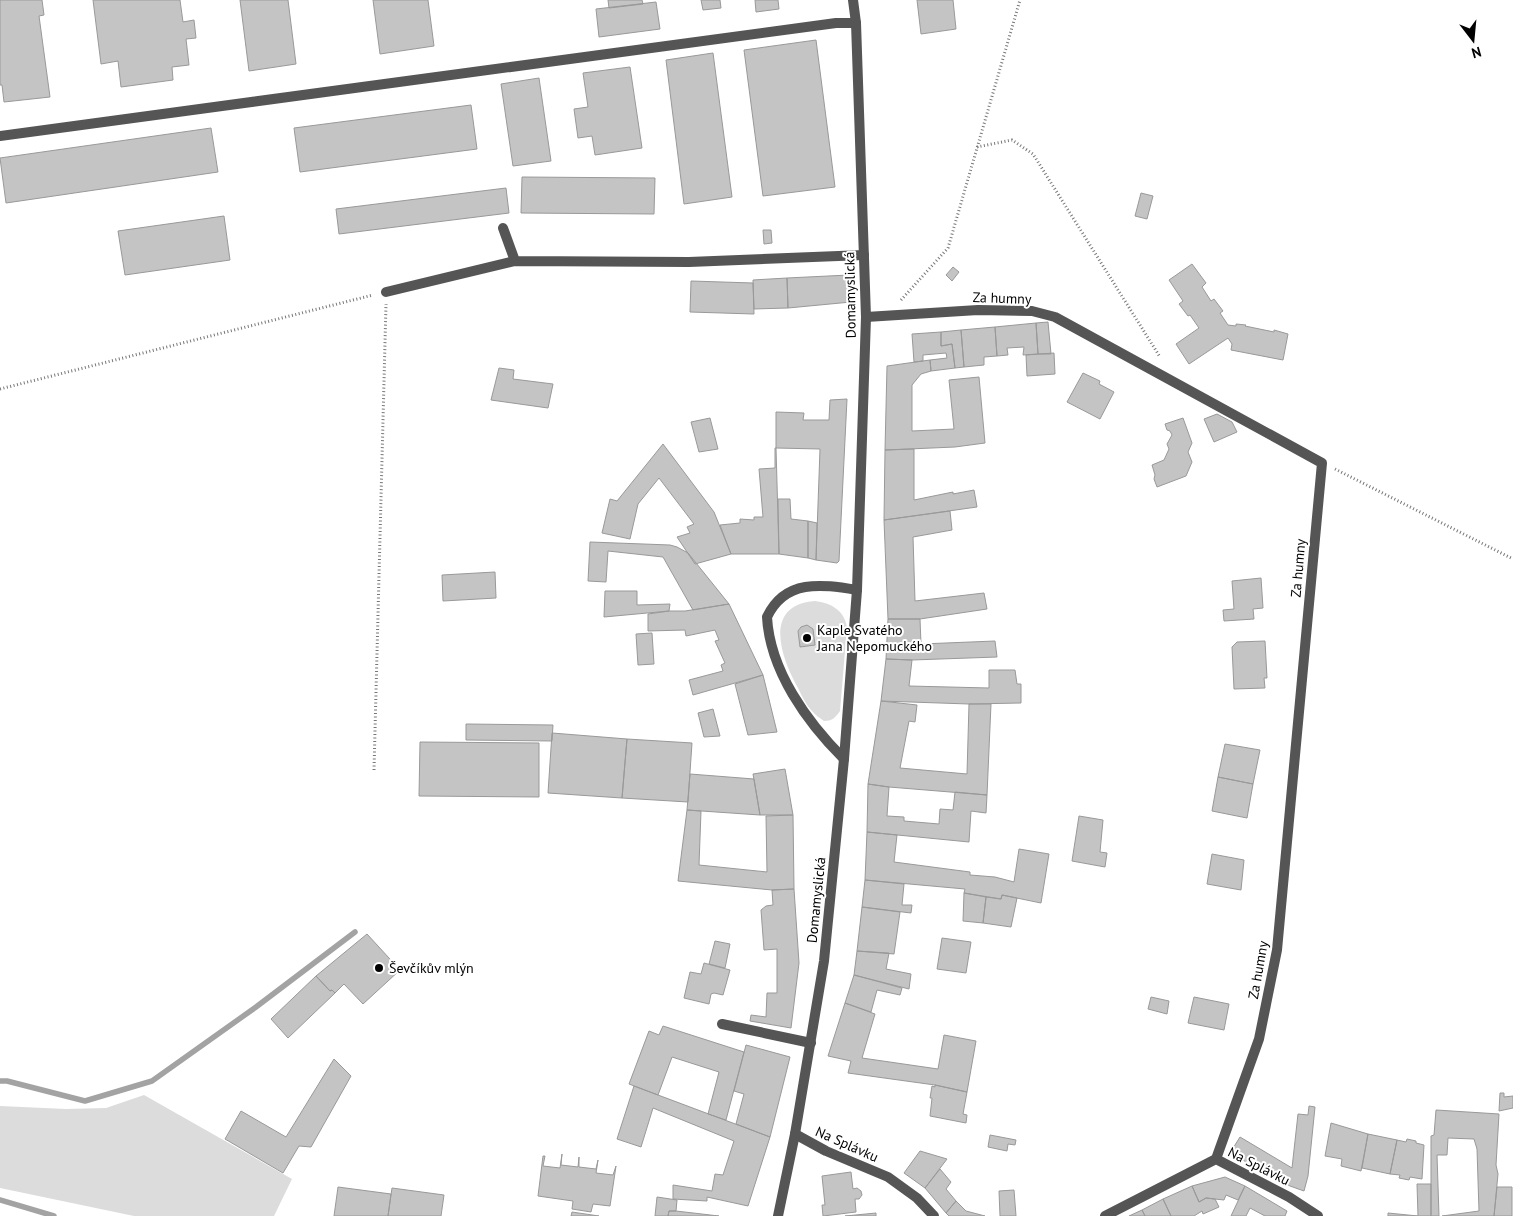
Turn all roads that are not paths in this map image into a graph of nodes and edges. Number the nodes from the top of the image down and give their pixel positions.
1 (853, 0) edge
2 (856, 23) junction
3 (0, 136) edge
4 (503, 228) dead end
5 (864, 255) junction
6 (515, 261) junction
7 (386, 292) road end
8 (866, 317) junction
9 (857, 590) junction
10 (844, 759) junction
11 (722, 1024) dead end
12 (811, 1043) junction
13 (795, 1134) junction
14 (1216, 1159) junction
15 (778, 1216) edge
16 (934, 1216) edge
17 (1105, 1216) edge
18 (1318, 1216) edge

1 - 2 street, Domamyslická
2 - 3 street
2 - 5 street, Domamyslická
4 - 6 street
5 - 6 street
5 - 8 street, Domamyslická
6 - 7 street
8 - 9 street, Domamyslická
8 - 14 street, Za humny
9 - 10 street, Domamyslická
9 - 10 street
10 - 12 street, Domamyslická
11 - 12 street
12 - 13 street, Domamyslická
13 - 15 street, Domamyslická
13 - 16 street, Na Splávku
14 - 17 street, Na Splávku
14 - 18 street, Na Splávku

